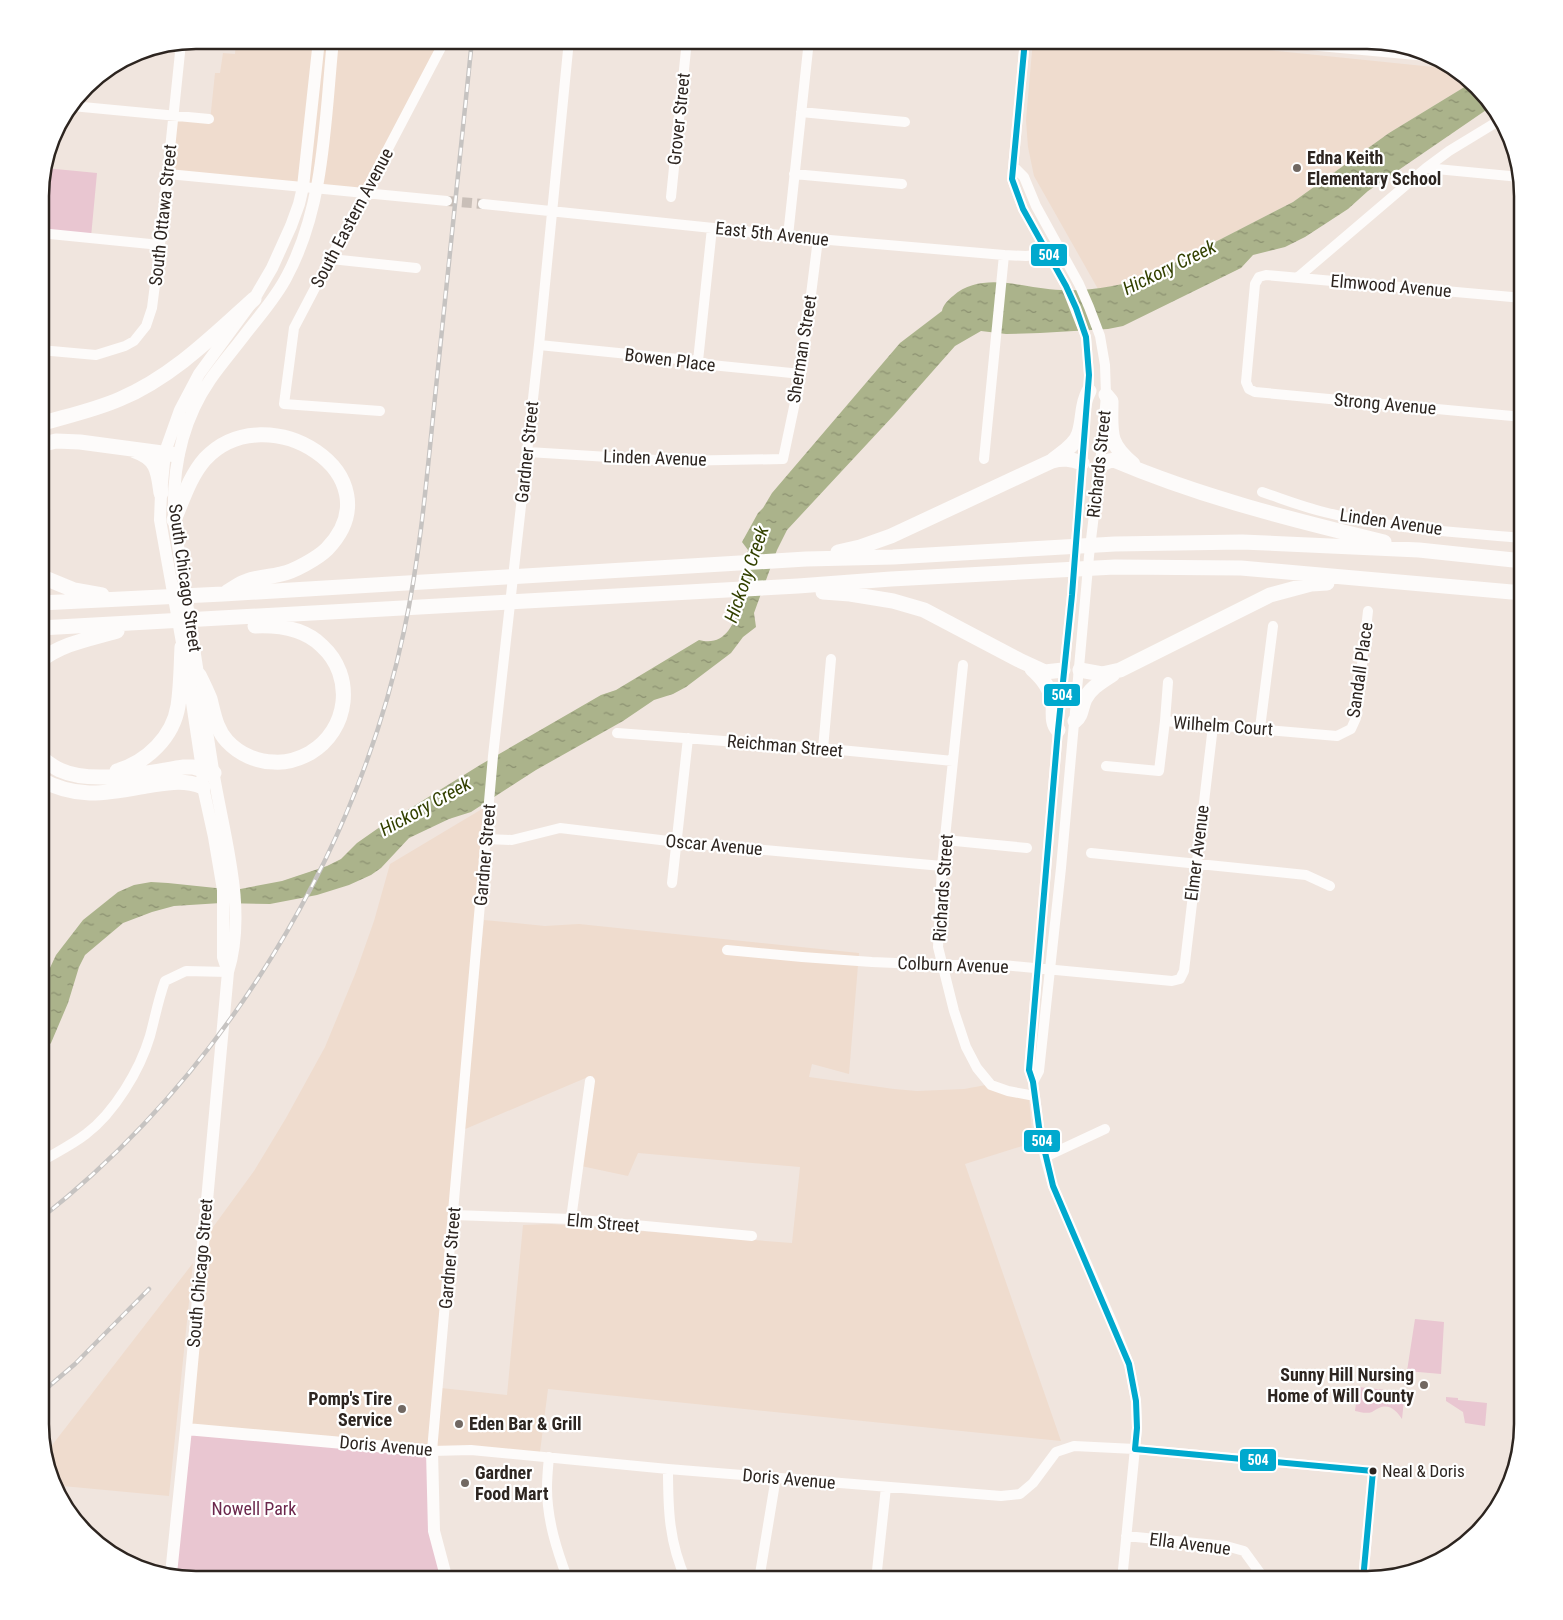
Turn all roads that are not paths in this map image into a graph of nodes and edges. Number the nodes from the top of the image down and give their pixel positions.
1 (318, 49) edge
2 (332, 49) edge
3 (440, 49) edge
4 (568, 49) edge
5 (686, 49) edge
6 (808, 49) edge
7 (1023, 49) edge
8 (1375, 49) edge
9 (180, 50) edge
10 (1394, 51) edge
11 (79, 107) edge
12 (801, 112) junction
13 (173, 116) junction
14 (209, 119) dead end
15 (906, 122) dead end
16 (1495, 123) edge
17 (1013, 166) junction
18 (1426, 168) junction
19 (168, 174) junction
20 (794, 174) junction
21 (1513, 176) edge
22 (902, 184) dead end
23 (303, 187) junction
24 (318, 188) junction
25 (366, 193) junction
26 (672, 198) dead end
27 (447, 201) tunnel mouth
28 (483, 204) tunnel mouth
29 (553, 211) junction
30 (712, 228) junction
31 (49, 234) edge
32 (788, 236) junction
33 (818, 239) junction
34 (160, 245) junction
35 (1060, 251) junction
36 (1048, 254) junction
37 (1004, 255) junction
38 (331, 259) junction
39 (416, 268) dead end
40 (1297, 278) junction
41 (1514, 297) edge
42 (254, 299) junction
43 (539, 345) junction
44 (49, 351) edge
45 (698, 361) junction
46 (801, 374) junction
47 (1249, 389) joint
48 (1089, 391) junction
49 (1106, 395) junction
50 (380, 411) dead end
51 (1514, 416) edge
52 (49, 421) edge
53 (49, 443) edge
54 (127, 447) junction
55 (528, 452) junction
56 (171, 453) junction
57 (783, 459) joint
58 (984, 459) dead end
59 (1052, 461) junction
60 (1082, 463) junction
61 (1100, 465) junction
62 (1146, 474) junction
63 (1262, 492) dead end
64 (161, 493) junction
65 (174, 520) junction
66 (1514, 537) edge
67 (1419, 550) junction
68 (806, 559) junction
69 (1514, 559) edge
70 (49, 580) edge
71 (1388, 581) junction
72 (798, 586) junction
73 (1514, 592) edge
74 (217, 594) junction
75 (125, 599) junction
76 (49, 603) edge
77 (1368, 611) dead end
78 (220, 618) junction
79 (146, 623) junction
80 (1273, 626) dead end
81 (49, 628) edge
82 (182, 647) junction
83 (49, 654) edge
84 (831, 659) dead end
85 (1027, 664) junction
86 (963, 665) dead end
87 (1064, 670) junction
88 (1080, 670) junction
89 (1120, 670) junction
90 (199, 675) junction
91 (1168, 682) dead end
92 (1075, 721) junction
93 (1165, 721) junction
94 (1212, 726) junction
95 (1260, 728) junction
96 (1351, 729) joint
97 (1058, 730) junction
98 (617, 733) dead end
99 (688, 738) junction
100 (823, 749) junction
101 (953, 761) junction
102 (49, 763) edge
103 (1106, 766) dead end
104 (208, 771) junction
105 (101, 776) junction
106 (49, 783) edge
107 (203, 787) junction
108 (486, 839) junction
109 (945, 840) junction
110 (677, 842) junction
111 (1027, 848) dead end
112 (1091, 853) dead end
113 (224, 861) junction
114 (1196, 865) junction
115 (942, 866) junction
116 (672, 883) dead end
117 (1330, 886) dead end
118 (727, 950) dead end
119 (942, 965) junction
120 (1038, 968) junction
121 (1050, 970) junction
122 (228, 972) junction
123 (1180, 979) joint
124 (590, 1081) dead end
125 (1033, 1082) junction
126 (1035, 1096) junction
127 (1106, 1129) dead end
128 (49, 1157) edge
129 (1045, 1157) junction
130 (454, 1215) junction
131 (571, 1219) junction
132 (752, 1236) dead end
133 (186, 1429) junction
134 (1135, 1449) junction
135 (432, 1451) junction
136 (549, 1457) junction
137 (668, 1469) junction
138 (776, 1477) junction
139 (886, 1487) junction
140 (1126, 1536) junction
141 (172, 1569) edge
142 (445, 1571) edge
143 (565, 1571) edge
144 (683, 1571) edge
145 (760, 1571) edge
146 (877, 1571) edge
147 (1123, 1571) edge
148 (1259, 1571) edge
149 (1364, 1571) edge

1 - 23 main road, South Chicago Street
2 - 24 main road, South Chicago Street
3 - 25 street, South Eastern Avenue
4 - 29 street, Gardner Street
5 - 26 street, Grover Street
6 - 12 street
7 - 17 street, Richards Street
8 - 10 street
9 - 13 street, South Ottawa Street
11 - 13 street
12 - 15 street
12 - 20 street
13 - 14 street
13 - 19 street, South Ottawa Street
16 - 18 street
17 - 35 street, Richards Street
17 - 36 street, Richards Street
18 - 21 street
18 - 40 street
19 - 23 street
19 - 34 street, South Ottawa Street
20 - 22 street
20 - 32 street
23 - 24 street
23 - 42 main road, South Chicago Street
24 - 25 street
24 - 56 main road, South Chicago Street
25 - 27 street
25 - 38 street, South Eastern Avenue
28 - 29 street, East 5th Avenue
29 - 30 street, East 5th Avenue
29 - 43 street, Gardner Street
30 - 32 street, East 5th Avenue
30 - 45 street
31 - 34 street
32 - 33 street, East 5th Avenue
33 - 37 street, East 5th Avenue
33 - 46 street, Sherman Street
34 - 44 street, South Ottawa Street
35 - 36 street, East 5th Avenue
35 - 49 street, Richards Street
36 - 37 street, East 5th Avenue
36 - 48 street, Richards Street
37 - 58 street
38 - 39 street
38 - 50 street, South Eastern Avenue
40 - 41 street, Elmwood Avenue
40 - 47 street, Elmwood Avenue
42 - 52 highway
42 - 56 main road, South Chicago Street
43 - 45 street, Bowen Place
43 - 55 street, Gardner Street
45 - 46 street, Bowen Place
46 - 57 street, Sherman Street
47 - 51 street, Strong Avenue
48 - 59 highway
48 - 60 street, Richards Street
49 - 61 street, Richards Street
49 - 62 highway
53 - 54 highway
54 - 56 highway
54 - 64 highway
55 - 57 street, Linden Avenue
55 - 108 street, Gardner Street
56 - 64 main road, South Chicago Street
56 - 65 main road, South Chicago Street
59 - 60 highway
59 - 68 highway
60 - 61 street
60 - 87 street, Richards Street
61 - 62 highway
61 - 88 street, Richards Street
62 - 67 highway
63 - 66 street, Linden Avenue
64 - 82 main road, South Chicago Street
65 - 74 highway
65 - 90 main road, South Chicago Street
67 - 68 highway
67 - 69 highway
68 - 74 highway
70 - 75 highway
71 - 72 highway
71 - 73 highway
71 - 89 highway
72 - 78 highway
72 - 85 highway
74 - 75 highway
75 - 76 highway
77 - 96 street, Sandall Place
78 - 79 highway
78 - 90 highway
79 - 81 highway
79 - 83 highway
80 - 95 street
82 - 104 main road, South Chicago Street
82 - 105 highway
84 - 100 street
85 - 87 highway
85 - 97 highway
86 - 101 street, Richards Street
87 - 88 street
87 - 97 street, Richards Street
88 - 89 highway
88 - 92 street, Richards Street
89 - 92 highway
90 - 104 main road, South Chicago Street
91 - 93 street
92 - 121 street, Richards Street
93 - 94 street, Wilhelm Court
93 - 103 street, Wilhelm Court
94 - 95 street, Wilhelm Court
94 - 114 street, Elmer Avenue
95 - 96 street, Wilhelm Court
97 - 120 street, Richards Street
98 - 99 street, Reichman Street
99 - 100 street, Reichman Street
99 - 110 street
100 - 101 street, Reichman Street
101 - 109 street, Richards Street
102 - 105 highway
104 - 105 highway
104 - 107 main road, South Chicago Street
104 - 113 main road, South Chicago Street
106 - 107 highway
107 - 113 main road, South Chicago Street
108 - 110 street, Oscar Avenue
108 - 130 street, Gardner Street
109 - 111 street
109 - 115 street, Richards Street
110 - 115 street, Oscar Avenue
110 - 116 street
112 - 114 street
113 - 122 main road, South Chicago Street
114 - 117 street
114 - 123 street, Elmer Avenue
115 - 119 street, Richards Street
118 - 119 street, Colburn Avenue
119 - 120 street, Colburn Avenue
119 - 126 street, Richards Street
120 - 121 street, Colburn Avenue
120 - 125 street, Richards Street
121 - 123 street, Colburn Avenue
121 - 125 street, Richards Street
122 - 128 street
122 - 133 main road, South Chicago Street
124 - 131 street
125 - 126 street, Richards Street
126 - 129 street, Richards Street
127 - 129 street
129 - 134 street, Richards Street
130 - 131 street, Elm Street
130 - 135 street, Gardner Street
131 - 132 street, Elm Street
133 - 135 main road, Doris Avenue
133 - 141 main road, South Chicago Street
134 - 139 street, Doris Avenue
134 - 140 street, Richards Street
134 - 149 street, Doris Avenue
135 - 136 street, Doris Avenue
135 - 142 main road, Gardner Street
136 - 137 street, Doris Avenue
136 - 143 street
137 - 138 street, Doris Avenue
137 - 144 street
138 - 139 street, Doris Avenue
138 - 145 street
139 - 146 street
140 - 147 street, Richards Street
140 - 148 street, Ella Avenue

